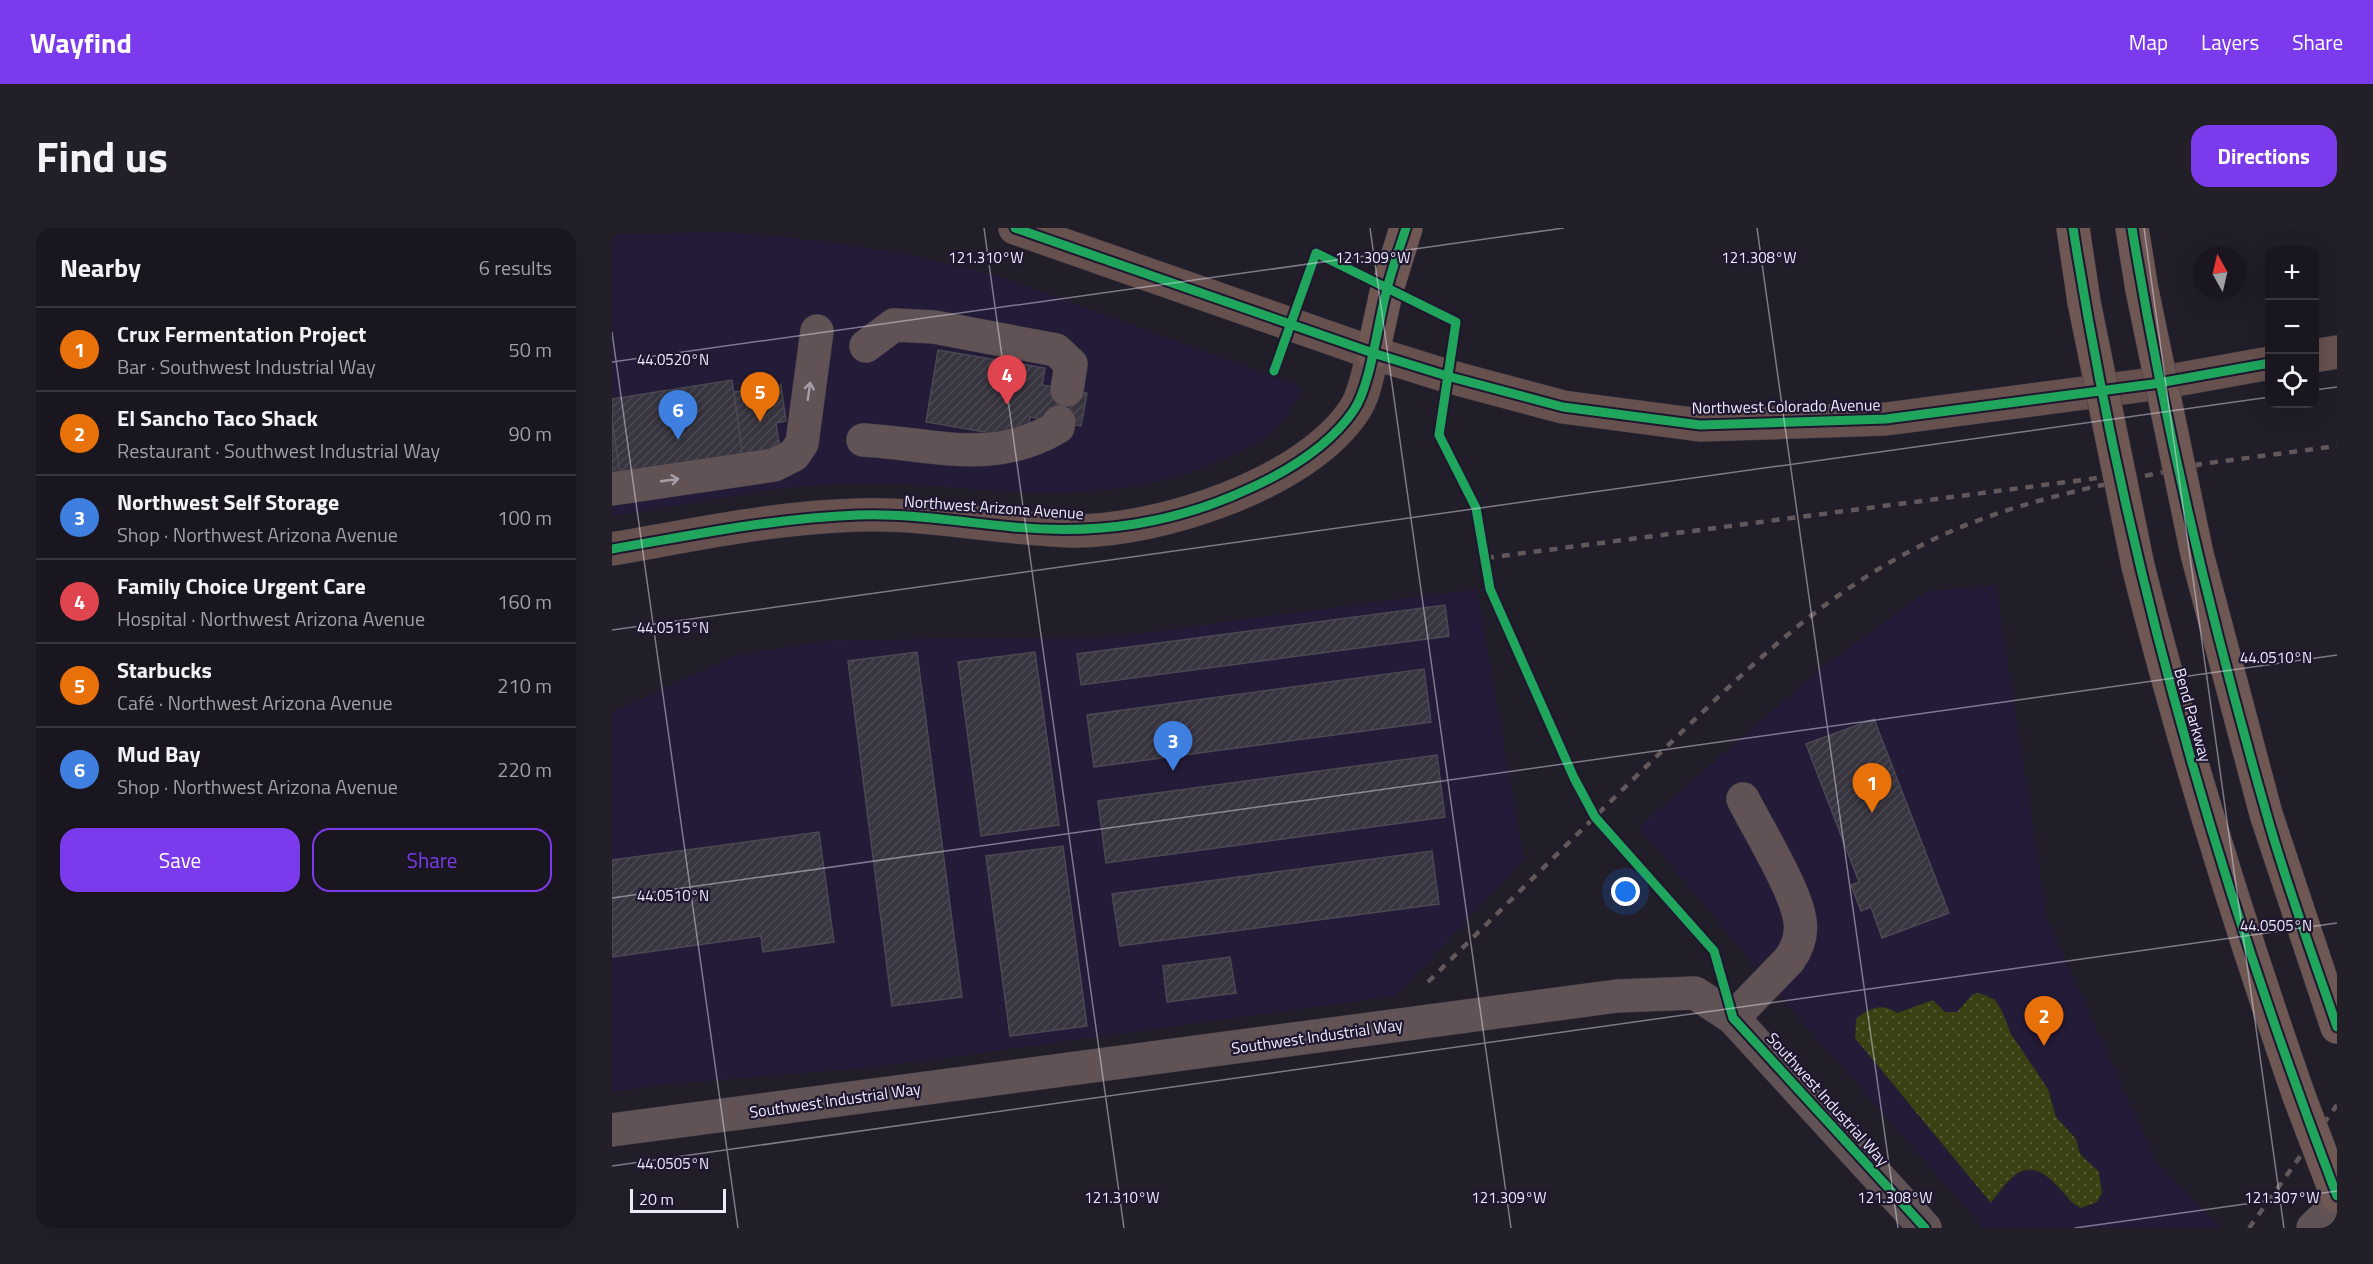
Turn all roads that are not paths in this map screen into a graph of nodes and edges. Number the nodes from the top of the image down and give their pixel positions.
1 (1015, 228) edge
2 (1406, 228) edge
3 (2073, 228) edge
4 (2132, 228) edge
5 (817, 331) dead end
6 (866, 346) dead end
7 (2337, 352) edge
8 (1373, 353) junction
9 (2319, 355) edge
10 (2265, 364) edge
11 (1066, 390) dead end
12 (1059, 422) dead end
13 (862, 440) dead end
14 (612, 489) edge
15 (612, 549) edge
16 (1743, 799) dead end
17 (1733, 1018) junction
18 (2337, 1027) edge
19 (612, 1130) edge
20 (2337, 1196) edge
21 (2337, 1205) edge
22 (1925, 1228) edge
23 (2313, 1228) edge

1 - 8 main road, Northwest Colorado Avenue
2 - 8 highway
3 - 20 highway, Bend Parkway, bridge
4 - 18 highway, bridge
14 -> 5 street
6 - 11 street
7 - 9 main road
8 - 10 main road, Northwest Colorado Avenue
8 - 15 main road, Northwest Arizona Avenue
12 - 13 street
16 - 17 street
17 - 19 street, Southwest Industrial Way
17 - 22 street, Southwest Industrial Way
21 - 23 street

